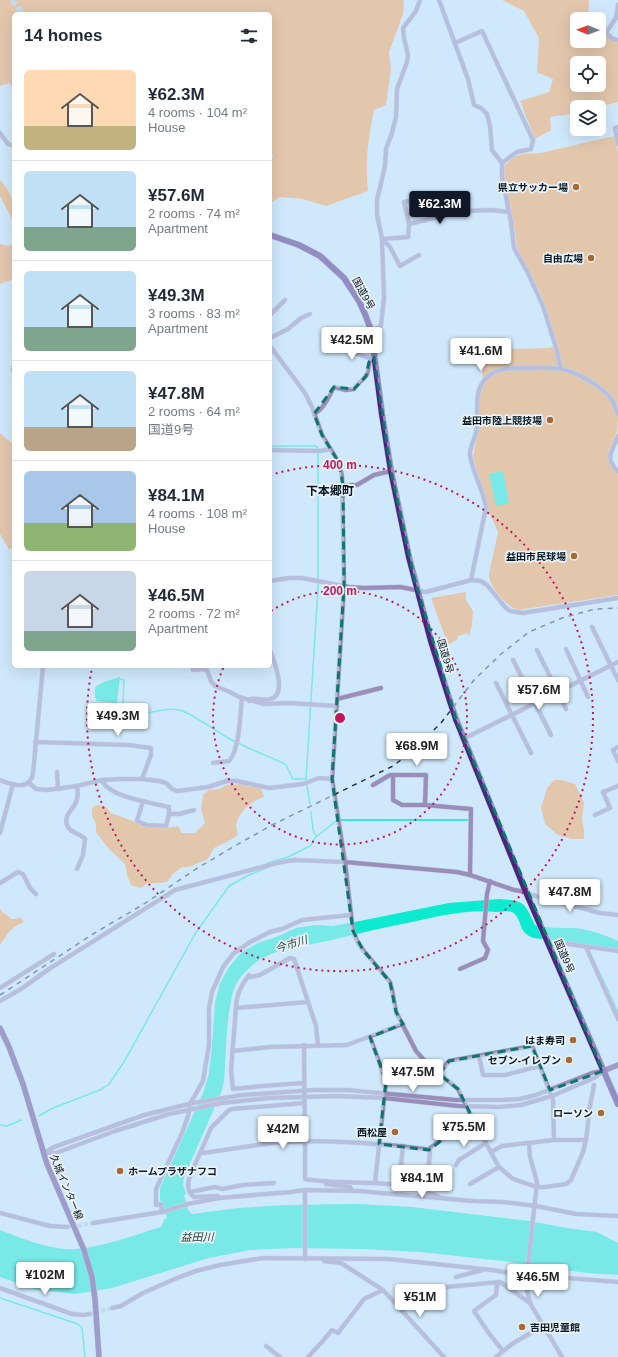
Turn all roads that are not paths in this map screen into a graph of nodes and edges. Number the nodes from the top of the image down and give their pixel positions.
1 (420, 0) edge
2 (439, 0) edge
3 (618, 5) edge
4 (618, 40) edge
5 (455, 43) junction
6 (618, 127) edge
7 (0, 133) edge
8 (618, 144) edge
9 (12, 145) edge
10 (502, 163) junction
11 (509, 212) junction
12 (441, 216) junction
13 (409, 224) junction
14 (272, 236) edge
15 (382, 239) junction
16 (419, 254) dead end
17 (285, 300) dead end
18 (272, 313) edge
19 (310, 314) dead end
20 (370, 330) junction
21 (272, 337) edge
22 (341, 346) dead end
23 (272, 349) edge
24 (372, 358) junction
25 (561, 369) junction
26 (314, 414) junction
27 (618, 414) edge
28 (618, 436) edge
29 (330, 448) junction
30 (272, 450) edge
31 (391, 471) junction
32 (618, 472) edge
33 (343, 485) junction
34 (471, 580) junction
35 (272, 581) edge
36 (344, 586) junction
37 (418, 591) junction
38 (618, 598) edge
39 (592, 627) dead end
40 (566, 649) dead end
41 (537, 650) dead end
42 (272, 655) edge
43 (513, 660) dead end
44 (618, 662) edge
45 (611, 666) junction
46 (43, 668) edge
47 (192, 668) edge
48 (618, 680) edge
49 (581, 681) junction
50 (496, 683) dead end
51 (381, 688) dead end
52 (558, 692) junction
53 (588, 697) dead end
54 (242, 698) junction
55 (337, 700) junction
56 (249, 701) junction
57 (535, 704) junction
58 (337, 706) junction
59 (566, 709) dead end
60 (513, 715) junction
61 (551, 735) dead end
62 (463, 739) junction
63 (35, 742) junction
64 (618, 747) edge
65 (531, 753) dead end
66 (618, 761) edge
67 (213, 763) dead end
68 (57, 772) dead end
69 (393, 775) junction
70 (142, 779) junction
71 (332, 779) junction
72 (0, 780) edge
73 (102, 780) junction
74 (29, 783) junction
75 (12, 784) junction
76 (373, 785) dead end
77 (78, 786) junction
78 (618, 786) edge
79 (58, 789) junction
80 (143, 801) junction
81 (425, 805) junction
82 (194, 810) dead end
83 (169, 814) junction
84 (595, 815) dead end
85 (0, 833) edge
86 (345, 862) junction
87 (77, 869) dead end
88 (470, 875) junction
89 (490, 881) junction
90 (0, 883) edge
91 (526, 892) junction
92 (36, 894) dead end
93 (618, 915) edge
94 (351, 918) junction
95 (548, 943) junction
96 (586, 947) junction
97 (618, 951) edge
98 (54, 954) dead end
99 (460, 969) dead end
100 (0, 988) edge
101 (0, 1001) edge
102 (308, 1002) junction
103 (236, 1008) junction
104 (618, 1019) edge
105 (403, 1024) junction
106 (0, 1028) edge
107 (370, 1037) junction
108 (304, 1045) junction
109 (318, 1045) junction
110 (232, 1051) junction
111 (479, 1056) junction
112 (618, 1065) edge
113 (540, 1066) junction
114 (603, 1071) junction
115 (439, 1074) junction
116 (304, 1083) junction
117 (594, 1085) dead end
118 (304, 1090) junction
119 (550, 1090) junction
120 (385, 1093) junction
121 (304, 1096) junction
122 (552, 1096) junction
123 (384, 1098) junction
124 (464, 1100) junction
125 (304, 1103) junction
126 (191, 1104) junction
127 (618, 1104) edge
128 (467, 1107) junction
129 (191, 1110) junction
130 (477, 1127) junction
131 (554, 1140) junction
132 (586, 1140) junction
133 (305, 1141) junction
134 (486, 1143) junction
135 (529, 1143) junction
136 (379, 1144) junction
137 (403, 1146) junction
138 (429, 1150) junction
139 (491, 1152) junction
140 (200, 1153) junction
141 (43, 1154) junction
142 (456, 1165) dead end
143 (499, 1167) junction
144 (325, 1181) junction
145 (274, 1183) dead end
146 (375, 1183) junction
147 (470, 1184) dead end
148 (399, 1186) junction
149 (415, 1186) junction
150 (537, 1187) junction
151 (305, 1190) junction
152 (352, 1191) junction
153 (190, 1192) junction
154 (219, 1198) junction
155 (440, 1198) junction
156 (536, 1208) junction
157 (162, 1212) junction
158 (0, 1213) edge
159 (618, 1216) edge
160 (93, 1223) tunnel mouth
161 (68, 1227) tunnel mouth
162 (305, 1257) junction
163 (316, 1259) junction
164 (484, 1269) junction
165 (527, 1274) junction
166 (456, 1278) dead end
167 (500, 1282) junction
168 (618, 1282) edge
169 (446, 1287) dead end
170 (0, 1288) edge
171 (383, 1290) junction
172 (530, 1303) junction
173 (112, 1308) tunnel mouth
174 (90, 1314) tunnel mouth
175 (544, 1325) junction
176 (266, 1346) dead end
177 (503, 1351) junction
178 (99, 1357) edge
179 (280, 1357) edge
180 (308, 1357) edge
181 (444, 1357) edge
182 (496, 1357) edge
183 (562, 1357) edge

1 - 15 street
2 - 5 street
3 - 4 street
5 - 10 street
5 - 10 street
6 - 8 street
7 - 9 street
10 - 11 street
11 - 12 street
11 - 25 street
12 - 13 street
12 - 13 street
13 - 15 street
14 - 20 highway, 国道9号
15 - 16 street
15 - 20 street
17 - 18 street
19 - 21 street
20 - 24 highway, 国道9号
22 - 24 street
23 - 26 street
24 - 26 street
24 - 31 highway, 国道9号
25 - 27 street
25 - 34 street
26 - 29 street
28 - 32 street
29 - 30 street
29 - 33 street
31 - 33 street
31 - 37 highway, 国道9号
33 - 36 street
34 - 37 street
34 - 38 street
35 - 36 street
36 - 37 street
36 - 55 street
37 - 62 highway, 国道9号, bridge
39 - 45 street
40 - 49 street
41 - 52 street
42 - 56 street
43 - 57 street
44 - 45 street
45 - 48 street
45 - 49 street
46 - 63 street
47 - 54 street
49 - 52 street
49 - 53 street
50 - 60 street
51 - 55 street
52 - 57 street
52 - 59 street
54 - 56 street
54 - 67 street
55 - 58 street
56 - 58 street
57 - 60 street
57 - 61 street
58 - 71 street
60 - 62 street
60 - 65 street
62 - 91 highway, 国道9号
63 - 70 street
63 - 74 street
64 - 66 street
68 - 79 street
69 - 76 street
69 - 81 street
69 - 81 street
70 - 71 street
70 - 73 street
71 - 86 street
72 - 75 street
73 - 77 street
73 - 80 street
74 - 75 street
74 - 79 street
75 - 85 street
77 - 79 street
77 - 87 street
78 - 84 street
80 - 83 street
80 - 83 street
81 - 88 street
82 - 83 street
86 - 88 street
86 - 94 street
86 - 101 street
88 - 89 street
89 - 91 street
89 - 99 street
90 - 92 street
91 - 93 street
91 - 95 highway, 国道9号
94 - 105 street
94 - 126 street
95 - 96 street
95 - 114 highway, 国道9号
96 - 97 street
96 - 104 street
98 - 100 street
102 - 103 street
102 - 103 street
102 - 109 street
103 - 110 street
105 - 107 street
105 - 115 street
106 - 141 main road, 久城インター線
107 - 109 street
107 - 120 street
108 - 109 street
108 - 110 street
108 - 116 street
110 - 116 street
111 - 113 street
111 - 113 street
111 - 115 street
112 - 114 main road
113 - 119 street
114 - 119 street
114 - 122 street
114 - 127 highway, 国道9号
115 - 124 street
116 - 118 street
117 - 132 street
118 - 120 street
118 - 121 street
118 - 126 street
119 - 122 street
119 - 124 street
120 - 123 street
120 - 124 street
121 - 123 street
121 - 125 street
121 - 129 street
122 - 128 street
122 - 131 street
123 - 128 street
123 - 136 street
124 - 128 street
125 - 133 street
125 - 140 street
126 - 129 street
126 - 141 street
128 - 130 street
129 - 141 street
129 - 157 street
130 - 134 street
130 - 138 street
131 - 132 street
131 - 135 street
132 - 150 street
133 - 136 street
133 - 140 street
133 - 144 street
134 - 139 street
134 - 142 street
135 - 139 street
135 - 150 street
136 - 137 street
136 - 146 street
137 - 138 street
137 - 148 street
138 - 149 street
139 - 143 street
140 - 153 street
141 - 178 main road, 久城インター線
143 - 147 street
143 - 150 street
144 - 146 street
144 - 152 street
145 - 153 street
146 - 148 street
148 - 149 street
149 - 155 street
150 - 156 street
151 - 152 street
151 - 154 street
151 - 162 street
152 - 155 street
153 - 154 street
154 - 157 street
155 - 156 street
156 - 159 street
156 - 165 street
157 - 160 street
158 - 161 street
162 - 163 street
162 - 173 street
163 - 164 street
163 - 171 street
164 - 165 street
164 - 166 street
165 - 168 street
165 - 172 street
167 - 169 street
167 - 172 street
167 - 177 street
170 - 174 street
171 - 180 street
171 - 181 street
172 - 175 street
175 - 177 street
175 - 183 street
176 - 179 street
177 - 182 street

